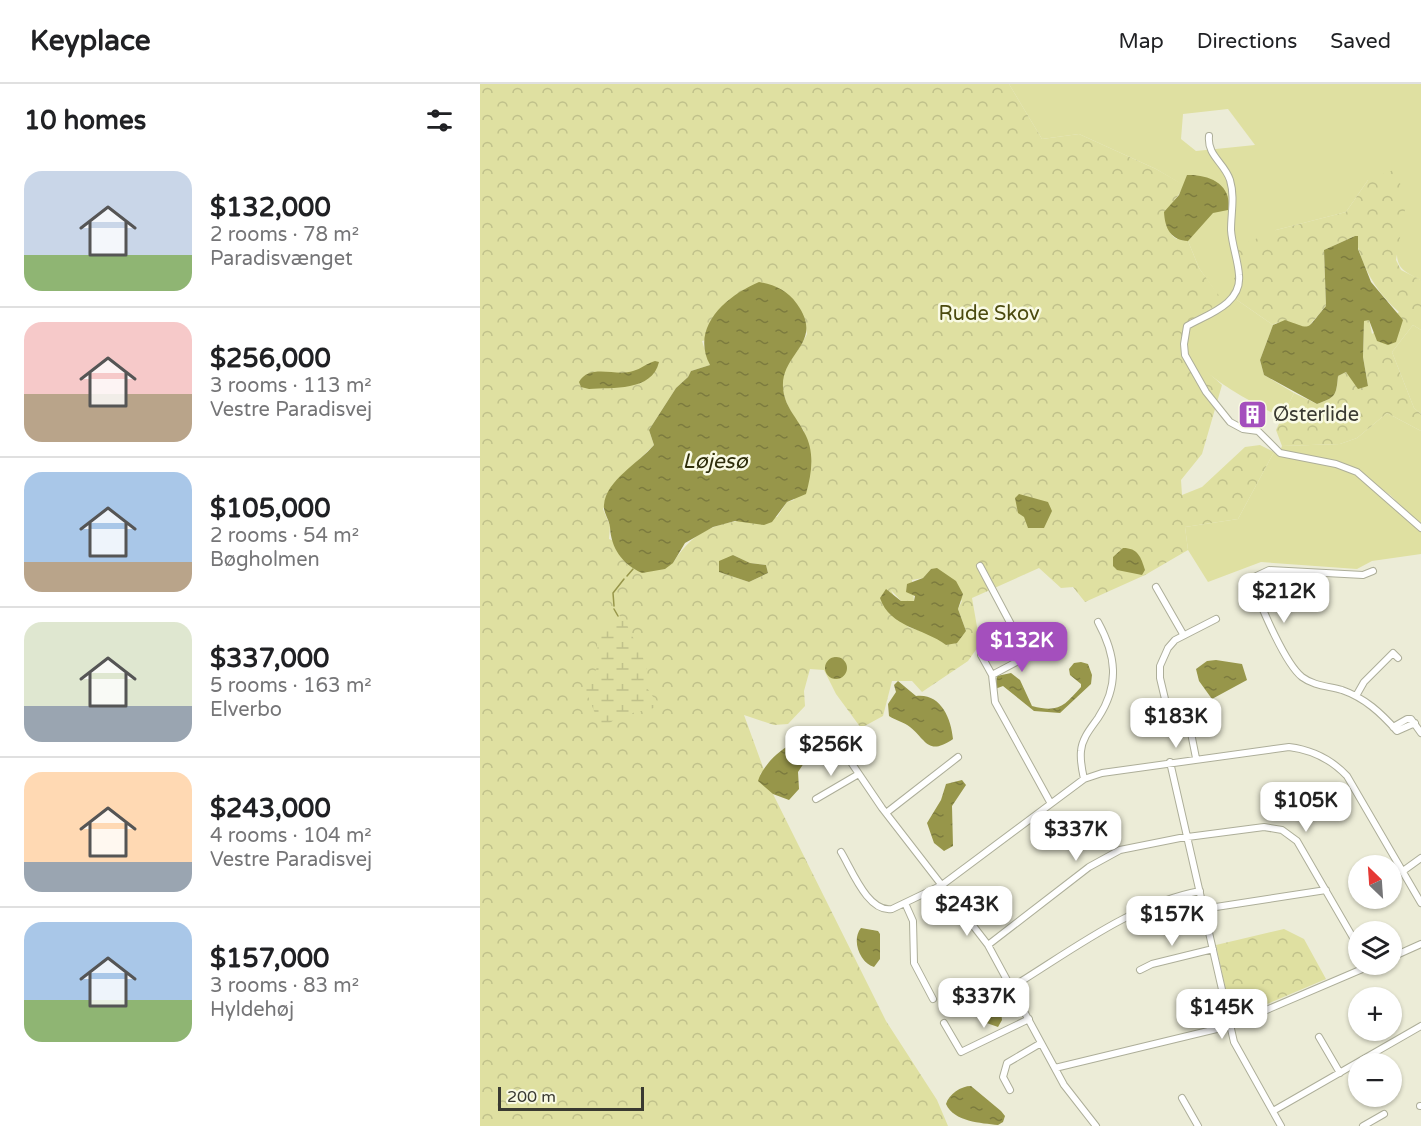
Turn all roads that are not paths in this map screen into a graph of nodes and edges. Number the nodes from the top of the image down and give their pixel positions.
1 (1209, 136) dead end
2 (1421, 528) edge
3 (980, 566) dead end
4 (1373, 571) dead end
5 (1156, 587) dead end
6 (1216, 620) dead end
7 (1098, 622) dead end
8 (1183, 634) junction
9 (1041, 649) dead end
10 (1398, 658) dead end
11 (992, 675) junction
12 (1356, 696) junction
13 (1421, 733) edge
14 (840, 746) dead end
15 (958, 757) dead end
16 (1196, 758) junction
17 (1170, 762) junction
18 (857, 775) junction
19 (1084, 779) junction
20 (816, 799) dead end
21 (1050, 802) junction
22 (886, 813) junction
23 (1187, 838) junction
24 (841, 852) dead end
25 (1393, 855) edge
26 (1421, 858) edge
27 (1402, 871) joint
28 (942, 885) junction
29 (1326, 890) junction
30 (1200, 891) junction
31 (905, 903) junction
32 (1421, 903) edge
33 (1203, 909) junction
34 (1348, 929) edge
35 (988, 945) junction
36 (1421, 945) edge
37 (1213, 949) junction
38 (1402, 953) edge
39 (1140, 970) dead end
40 (1348, 975) edge
41 (1012, 987) junction
42 (933, 999) dead end
43 (1029, 1019) junction
44 (944, 1023) dead end
45 (1229, 1026) junction
46 (1421, 1026) edge
47 (1319, 1038) dead end
48 (1041, 1042) junction
49 (1055, 1068) junction
50 (1340, 1072) junction
51 (1010, 1090) dead end
52 (1182, 1098) dead end
53 (1273, 1112) junction
54 (1384, 1114) dead end
55 (1093, 1123) edge
56 (1084, 1126) edge
57 (1198, 1126) edge
58 (1281, 1126) edge
59 (1363, 1126) edge

1 - 2 street
3 - 11 street
4 - 12 street
5 - 8 street
6 - 8 street
7 - 19 street
8 - 16 street
9 - 11 street
10 - 12 street
11 - 21 street
12 - 13 street
14 - 18 street
15 - 22 street
16 - 17 street
16 - 25 street
17 - 19 street
17 - 23 street
18 - 20 street
18 - 22 street
19 - 21 street
21 - 28 street
22 - 28 street
23 - 29 street
23 - 30 street
23 - 35 street
24 - 31 street
26 - 27 street
27 - 32 street
28 - 31 street
28 - 35 street
29 - 33 street
29 - 34 street
30 - 33 street
30 - 41 street
31 - 42 street
33 - 37 street
35 - 41 street
36 - 38 street
37 - 39 street
37 - 45 street
40 - 45 street
41 - 43 street
43 - 44 street
43 - 48 street
45 - 49 street
45 - 53 street
46 - 50 street
47 - 50 street
48 - 49 street
48 - 51 street
49 - 55 street
50 - 53 street
52 - 57 street
53 - 58 street
54 - 59 street
55 - 56 street

